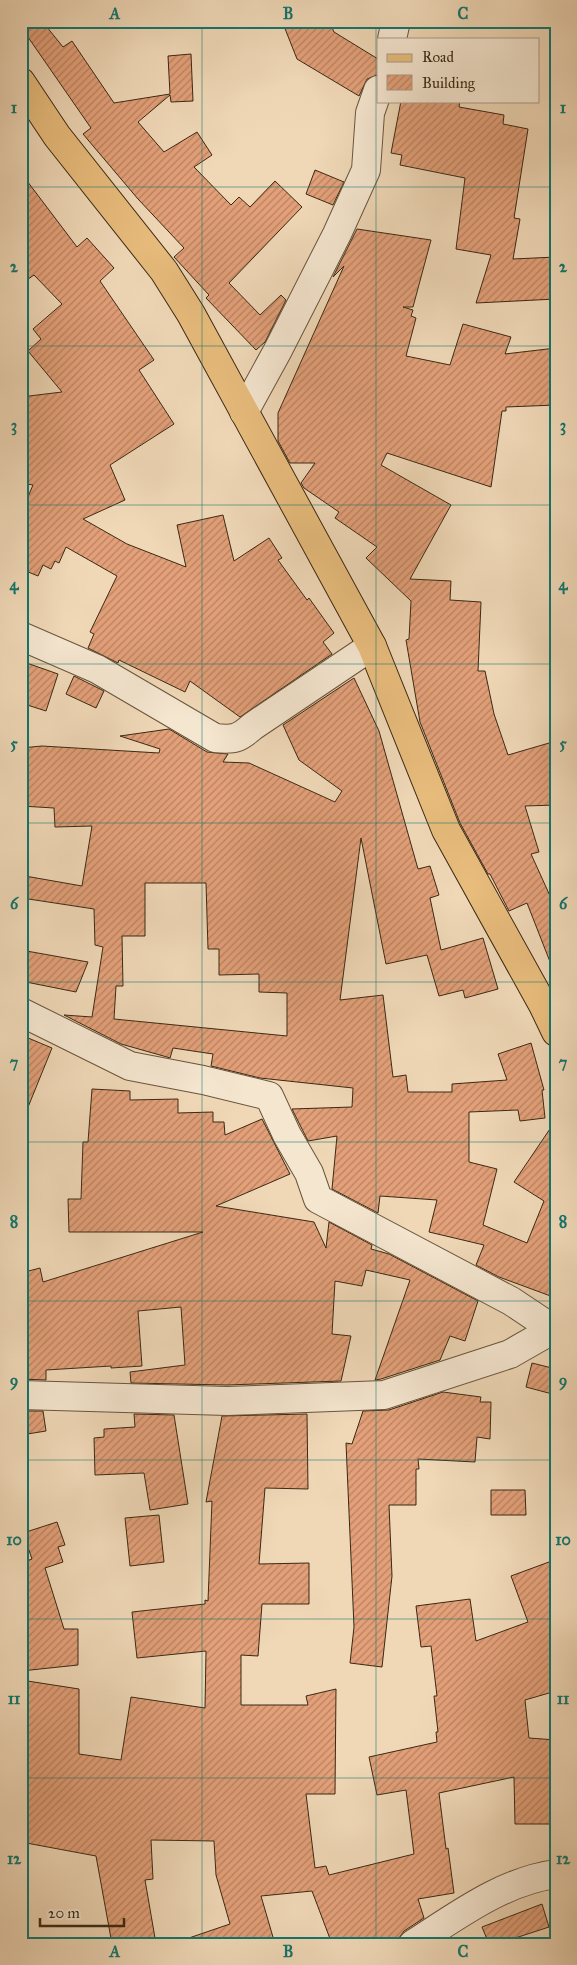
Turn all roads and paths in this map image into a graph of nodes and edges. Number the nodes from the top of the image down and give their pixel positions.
1 (396, 21) edge
2 (392, 38) edge
3 (21, 82) edge
4 (377, 93) edge
5 (244, 412) junction
6 (21, 636) edge
7 (372, 646) junction
8 (21, 1012) edge
9 (556, 1032) edge
10 (554, 1331) edge
11 (21, 1396) edge
12 (556, 1874) edge
13 (414, 1944) edge

1 - 2 street
3 - 5 main road
4 - 5 street
5 - 7 main road
6 - 7 street
7 - 9 main road
8 - 10 street
10 - 11 street
12 - 13 street

